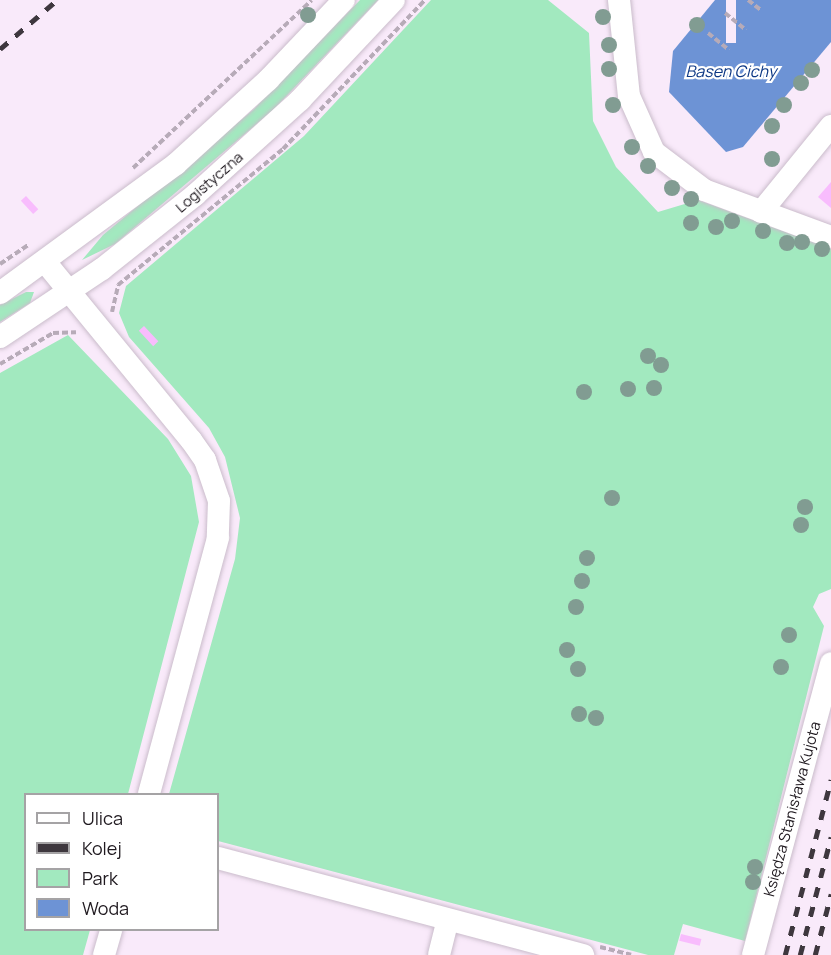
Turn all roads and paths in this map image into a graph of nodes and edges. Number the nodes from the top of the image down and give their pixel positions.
1 (312, 0) edge
2 (344, 0) edge
3 (394, 0) edge
4 (425, 0) edge
5 (619, 0) edge
6 (748, 0) edge
7 (761, 10) dead end
8 (725, 13) dead end
9 (746, 30) dead end
10 (708, 33) dead end
11 (729, 50) dead end
12 (831, 126) edge
13 (126, 174) dead end
14 (761, 212) junction
15 (39, 237) dead end
16 (831, 237) edge
17 (46, 262) junction
18 (0, 264) edge
19 (70, 292) junction
20 (0, 293) edge
21 (114, 322) dead end
22 (83, 335) dead end
23 (0, 337) edge
24 (0, 364) edge
25 (831, 663) edge
26 (150, 793) edge
27 (219, 858) edge
28 (448, 920) junction
29 (111, 931) edge
30 (104, 955) edge
31 (439, 955) edge
32 (583, 955) edge
33 (753, 955) edge

1 - 13 path
2 - 17 street
3 - 19 street, Logistyczna
4 - 21 path
5 - 14 street
6 - 7 path
8 - 9 path
10 - 11 path
12 - 14 street
14 - 16 street
15 - 18 path
17 - 19 street
17 - 20 street
19 - 23 street, Logistyczna
19 - 26 street
22 - 24 path
25 - 33 street, Księdza Stanisława Kujota
27 - 28 street
28 - 31 street
28 - 32 street
29 - 30 street

